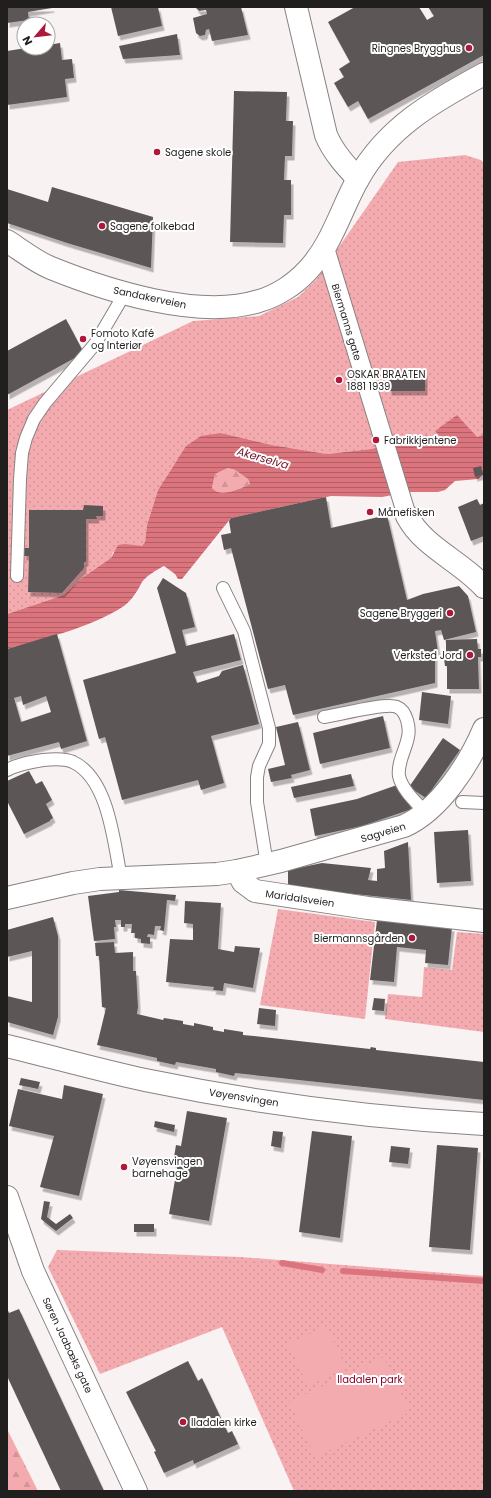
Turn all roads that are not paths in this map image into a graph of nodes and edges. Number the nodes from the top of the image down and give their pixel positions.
1 (296, 7) edge
2 (484, 74) edge
3 (358, 179) junction
4 (7, 241) edge
5 (324, 248) junction
6 (124, 293) junction
7 (406, 513) joint
8 (17, 576) dead end
9 (484, 587) edge
10 (223, 588) dead end
11 (324, 717) dead end
12 (484, 729) edge
13 (479, 750) edge
14 (7, 770) edge
15 (462, 802) dead end
16 (484, 802) edge
17 (426, 813) junction
18 (267, 865) junction
19 (238, 871) junction
20 (121, 878) junction
21 (7, 898) edge
22 (484, 921) edge
23 (7, 1046) edge
24 (484, 1124) edge
25 (7, 1197) edge
26 (136, 1491) edge

1 - 3 street
2 - 3 street, Sandakerveien
3 - 5 street, Sandakerveien
4 - 6 street, Sandakerveien
5 - 6 street, Sandakerveien
5 - 7 street, Biermanns gate
6 - 8 lane
7 - 9 street
10 - 18 lane
11 - 17 lane
12 - 13 street, Sagveien
13 - 17 street, Sagveien
14 - 20 lane
15 - 16 lane
17 - 18 street, Sagveien
18 - 19 street, Sagveien
19 - 20 street
19 - 22 street, Maridalsveien
20 - 21 street
23 - 24 street, Vøyensvingen
25 - 26 street, Søren Jaabæks gate

